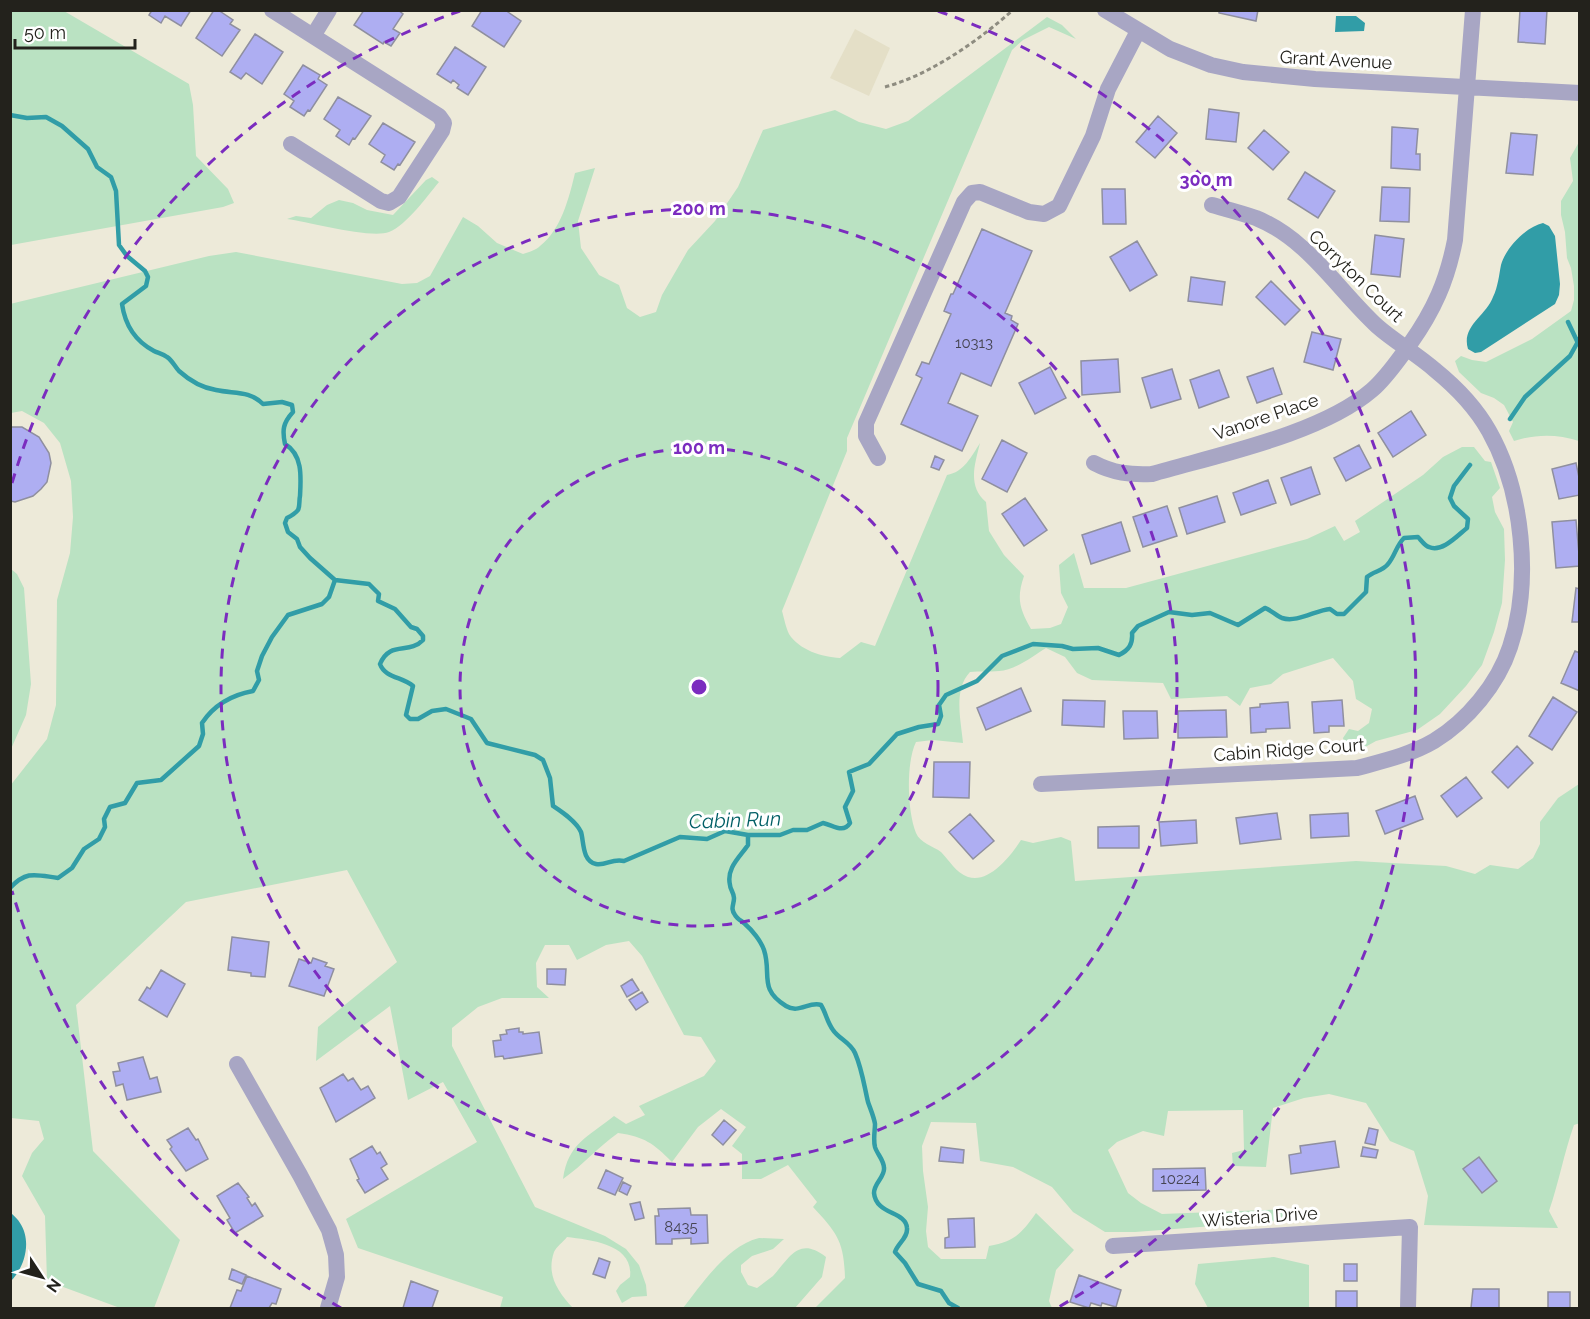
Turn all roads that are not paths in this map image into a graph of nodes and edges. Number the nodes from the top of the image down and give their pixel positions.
1 (272, 10) edge
2 (329, 10) edge
3 (1105, 10) edge
4 (1473, 10) edge
5 (1138, 31) junction
6 (313, 36) junction
7 (1468, 86) junction
8 (1580, 93) edge
9 (291, 144) dead end
10 (1212, 205) dead end
11 (1406, 349) junction
12 (878, 458) dead end
13 (1094, 463) dead end
14 (1041, 784) dead end
15 (237, 1065) dead end
16 (1113, 1246) dead end
17 (328, 1308) edge
18 (1408, 1308) edge

1 - 6 street
2 - 6 street
3 - 5 street, Grant Avenue
4 - 7 street, Vanore Place
5 - 7 street, Grant Avenue
5 - 12 street
6 - 9 street
7 - 8 street, Grant Avenue
7 - 11 street, Vanore Place
10 - 11 street, Corryton Court
11 - 13 street, Vanore Place
11 - 14 street, Cabin Ridge Court
15 - 17 street
16 - 18 street, Wisteria Drive

